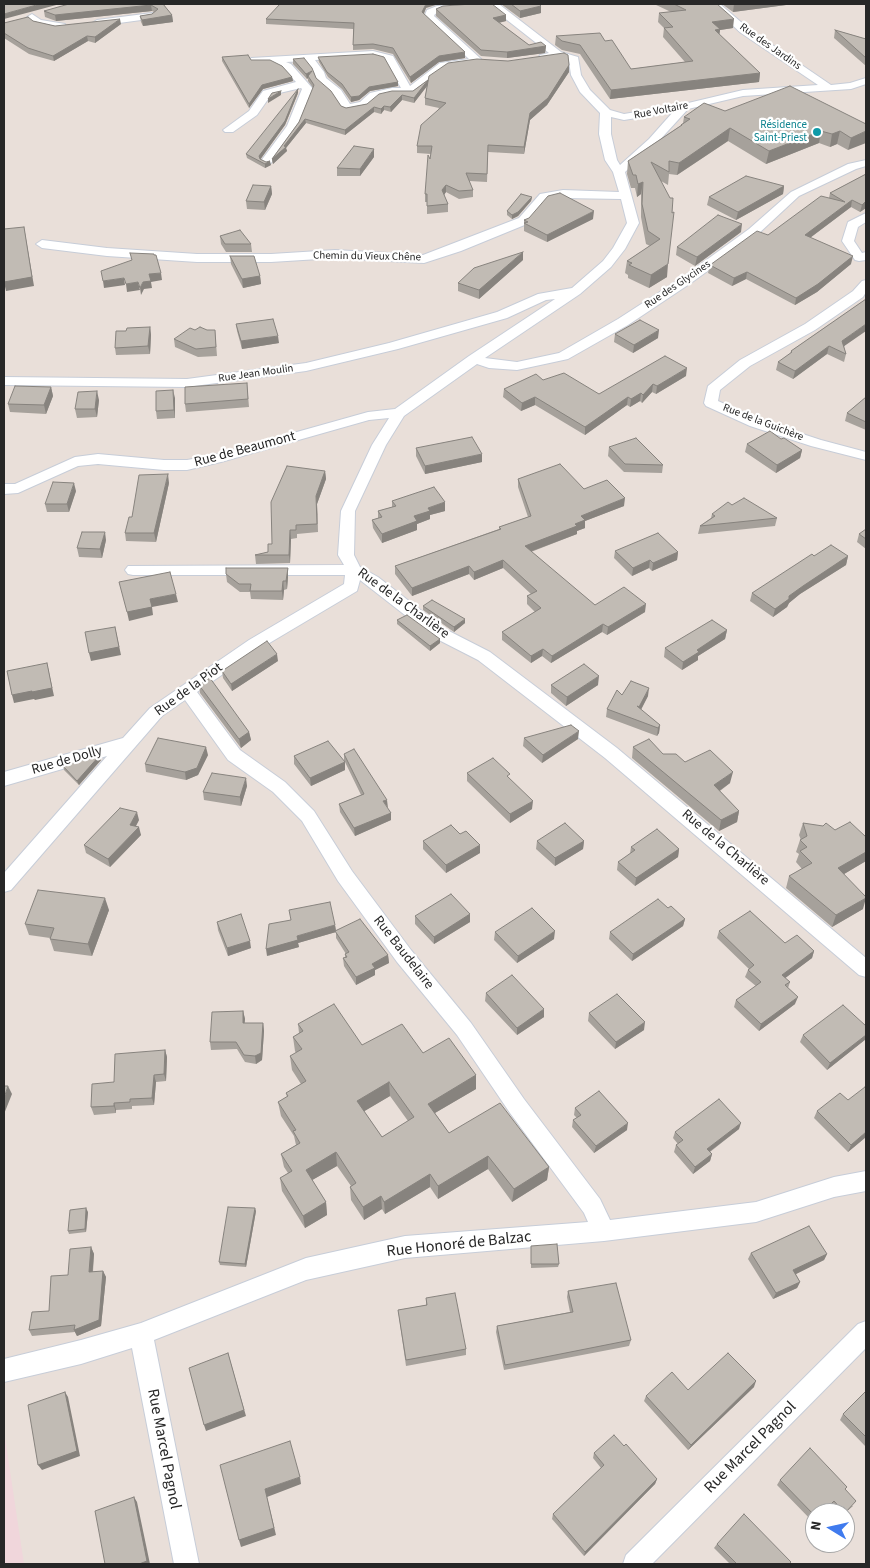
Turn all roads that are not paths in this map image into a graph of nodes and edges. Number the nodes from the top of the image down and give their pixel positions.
1 (714, 4) edge
2 (50, 12) edge
3 (152, 16) edge
4 (90, 23) edge
5 (73, 25) edge
6 (558, 55) junction
7 (308, 58) junction
8 (536, 58) edge
9 (273, 59) junction
10 (255, 60) edge
11 (866, 81) edge
12 (302, 82) junction
13 (326, 82) junction
14 (829, 88) junction
15 (408, 92) junction
16 (684, 107) junction
17 (606, 112) junction
18 (229, 130) dead end
19 (268, 161) edge
20 (866, 163) edge
21 (619, 172) junction
22 (625, 196) junction
23 (866, 217) edge
24 (42, 244) dead end
25 (864, 260) edge
26 (866, 284) edge
27 (576, 291) junction
28 (502, 314) junction
29 (528, 322) junction
30 (474, 359) junction
31 (4, 381) edge
32 (399, 413) junction
33 (866, 456) edge
34 (4, 489) edge
35 (133, 570) dead end
36 (354, 570) junction
37 (187, 691) junction
38 (130, 742) junction
39 (4, 779) edge
40 (4, 886) edge
41 (866, 969) edge
42 (866, 1180) edge
43 (604, 1231) junction
44 (866, 1332) edge
45 (141, 1334) junction
46 (4, 1370) edge
47 (186, 1564) edge
48 (635, 1564) edge

1 - 14 street, Rue des Jardins
2 - 5 street
3 - 4 street
6 - 8 street
6 - 15 street
6 - 17 street
7 - 9 street
7 - 13 street
7 - 15 street
9 - 10 street
9 - 12 street
11 - 14 street, Rue Voltaire
12 - 13 street
12 - 18 street
12 - 19 street
13 - 15 street
14 - 16 street, Rue Voltaire
16 - 17 street, Rue Voltaire
16 - 21 street
17 - 21 street, Rue de la Charlière
20 - 30 street, Rue des Glycines
21 - 22 street, Rue de la Charlière
22 - 24 street, Chemin du Vieux Chêne
22 - 27 street, Rue de la Charlière
23 - 25 street
26 - 33 street, Rue de la Guichère
27 - 28 street, Rue Jean Moulin
27 - 29 street, Rue de la Charlière
28 - 29 street
28 - 31 street, Rue Jean Moulin
29 - 30 street, Rue de la Charlière
30 - 32 street, Rue de la Charlière
32 - 34 street, Rue de Beaumont
32 - 36 street, Rue de la Charlière
35 - 36 street
36 - 37 street, Rue de la Piot
36 - 41 street, Rue de la Charlière
37 - 38 street, Rue de la Piot
37 - 43 street, Rue Baudelaire
38 - 39 street, Rue de Dolly
38 - 40 street, Rue de la Piot
42 - 43 street, Rue Honoré de Balzac
43 - 45 street, Rue Honoré de Balzac
44 - 48 street, Rue Marcel Pagnol
45 - 46 street, Rue Honoré de Balzac
45 - 47 street, Rue Marcel Pagnol

